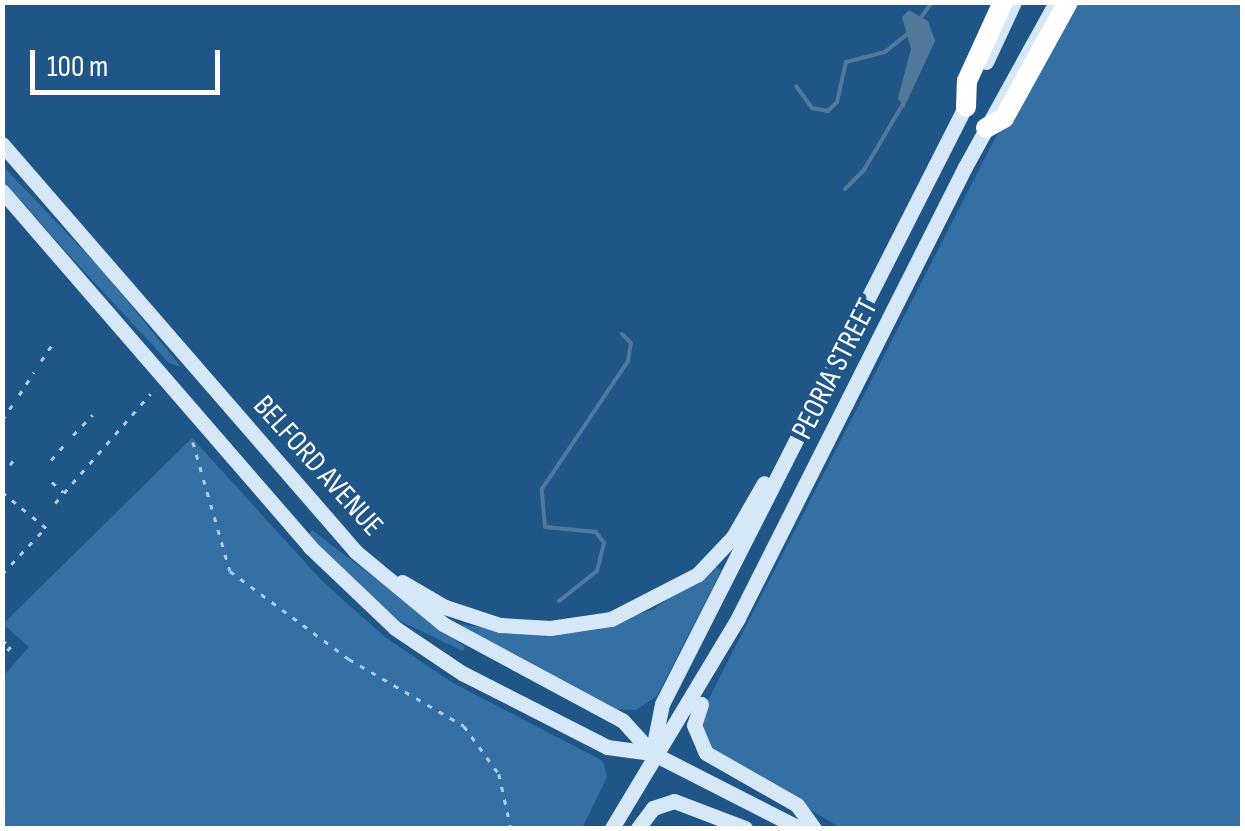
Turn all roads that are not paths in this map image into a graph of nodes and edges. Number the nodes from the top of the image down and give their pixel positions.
1 (1003, 2) edge
2 (1014, 2) edge
3 (1056, 2) edge
4 (1068, 2) edge
5 (966, 107) junction
6 (986, 128) junction
7 (2, 144) edge
8 (2, 191) edge
9 (801, 432) junction
10 (382, 576) junction
11 (738, 618) junction
12 (652, 753) junction
13 (612, 828) edge
14 (638, 828) edge
15 (745, 828) edge
16 (800, 828) edge
17 (814, 828) edge

1 - 5 highway
2 - 5 main road, PEORIA STREET
3 - 6 main road, PEORIA STREET
4 - 6 highway
5 - 9 main road, PEORIA STREET
6 - 11 main road, PEORIA STREET
7 - 10 main road, BELFORD AVENUE
8 - 12 main road, BELFORD AVENUE
9 - 10 main road
9 - 12 main road, PEORIA STREET
10 - 12 main road, BELFORD AVENUE
11 - 12 main road, PEORIA STREET
11 - 17 main road
12 - 13 main road, PEORIA STREET
12 - 16 main road, BELFORD AVENUE
14 - 15 main road

